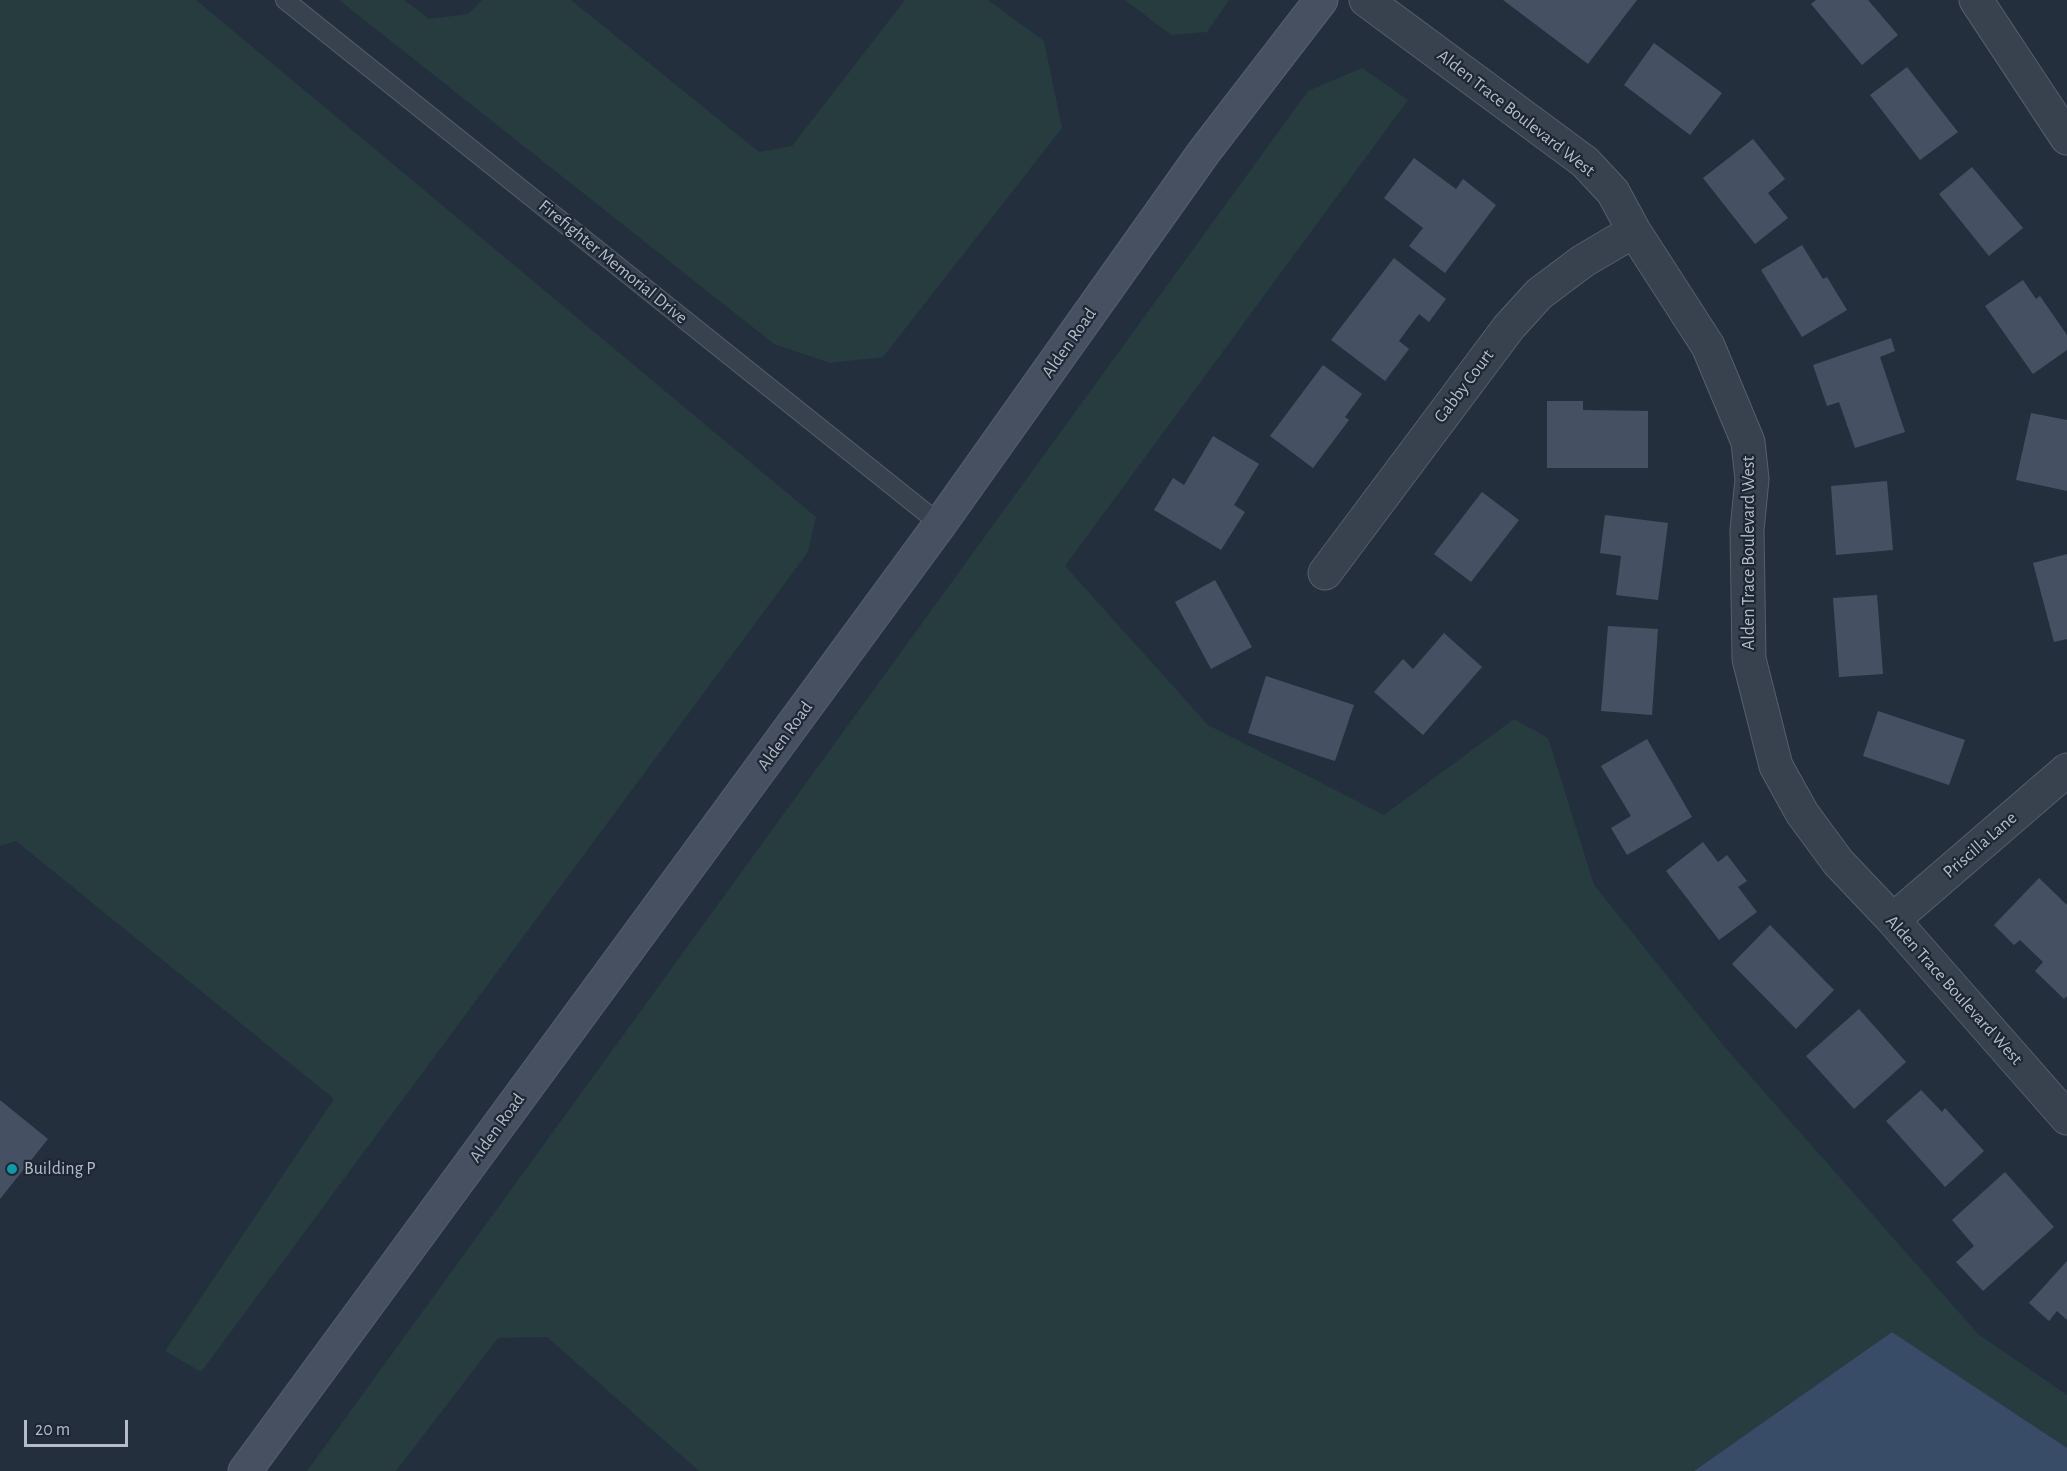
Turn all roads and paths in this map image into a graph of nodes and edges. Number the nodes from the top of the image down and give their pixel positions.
1 (285, 0) edge
2 (1321, 0) edge
3 (1366, 0) edge
4 (1976, 0) edge
5 (2067, 138) edge
6 (1634, 231) junction
7 (940, 524) junction
8 (1325, 573) dead end
9 (2067, 770) edge
10 (1893, 920) junction
11 (2067, 1118) edge
12 (245, 1471) edge

1 - 7 lane, Firefighter Memorial Drive
2 - 7 street, Alden Road
3 - 6 street, Alden Trace Boulevard West
4 - 5 street
6 - 8 street, Gabby Court
6 - 10 street, Alden Trace Boulevard West
7 - 12 street, Alden Road
9 - 10 street, Priscilla Lane
10 - 11 street, Alden Trace Boulevard West

